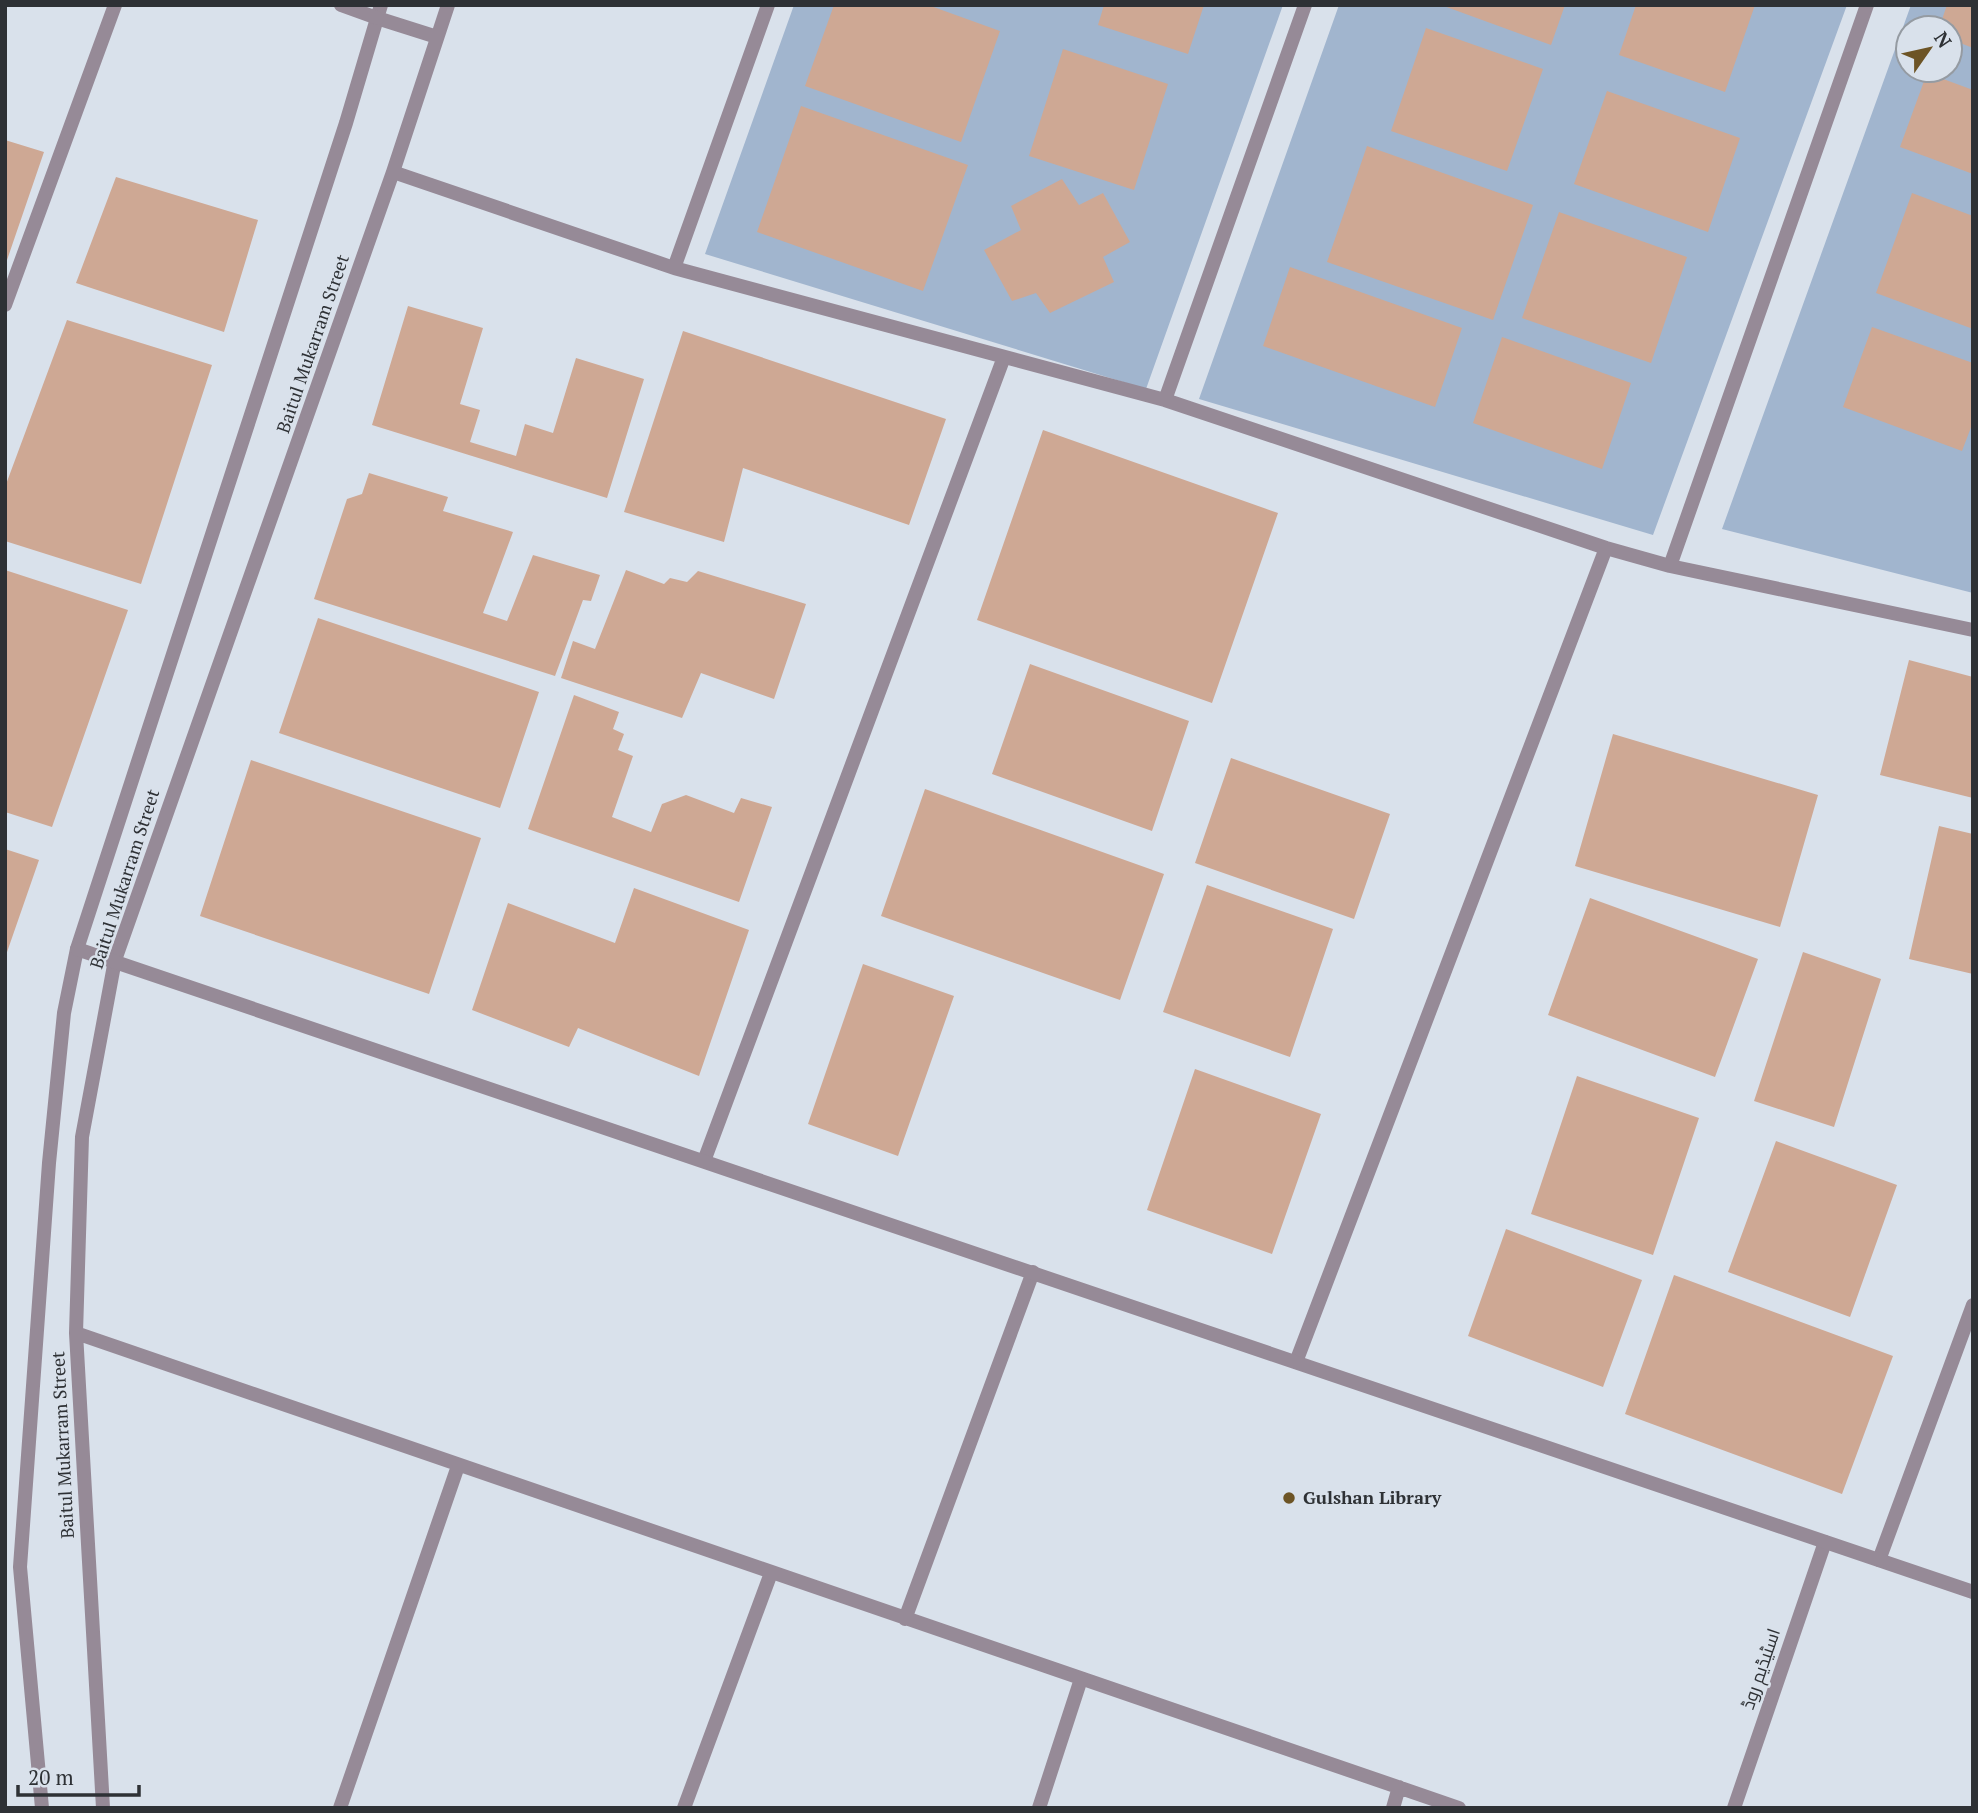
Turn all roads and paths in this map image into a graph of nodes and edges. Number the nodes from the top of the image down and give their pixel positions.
1 (115, 5) edge
2 (341, 5) edge
3 (448, 5) edge
4 (768, 5) edge
5 (1305, 5) edge
6 (1867, 5) edge
7 (379, 12) edge
8 (437, 37) junction
9 (393, 172) junction
10 (674, 268) junction
11 (5, 305) edge
12 (1004, 357) junction
13 (1165, 400) junction
14 (1606, 548) junction
15 (1670, 566) junction
16 (1973, 630) edge
17 (77, 948) junction
18 (115, 960) junction
19 (704, 1161) junction
20 (1033, 1272) junction
21 (1973, 1305) edge
22 (76, 1333) junction
23 (1296, 1362) junction
24 (457, 1466) junction
25 (1825, 1542) junction
26 (1879, 1560) junction
27 (13, 1568) edge
28 (771, 1573) junction
29 (1973, 1592) edge
30 (905, 1619) junction
31 (1081, 1679) junction
32 (1399, 1787) junction
33 (41, 1808) edge
34 (103, 1808) edge
35 (340, 1808) edge
36 (684, 1808) edge
37 (1039, 1808) edge
38 (1393, 1808) edge
39 (1459, 1808) edge
40 (1734, 1808) edge

1 - 11 street
2 - 7 street
3 - 8 street, Baitul Mukarram Street
4 - 10 street
5 - 13 street
6 - 15 street
7 - 8 street
7 - 17 street, Baitul Mukarram Street
8 - 9 street, Baitul Mukarram Street
9 - 10 street
9 - 18 street, Baitul Mukarram Street
10 - 12 street
12 - 13 street
12 - 19 street
13 - 14 street
14 - 15 street
14 - 23 street
15 - 16 street
17 - 18 street
17 - 27 street, Baitul Mukarram Street
18 - 19 street
18 - 22 street, Baitul Mukarram Street
19 - 20 street
20 - 23 street
20 - 30 street
21 - 26 street
22 - 24 street
22 - 34 street, Baitul Mukarram Street
23 - 25 street
24 - 28 street
24 - 35 street
25 - 26 street
25 - 40 street, اسٹیڈیم روڈ
26 - 29 street
27 - 33 street, Baitul Mukarram Street
28 - 30 street
28 - 36 street
30 - 31 street
31 - 32 street
31 - 37 street
32 - 38 street
32 - 39 street

